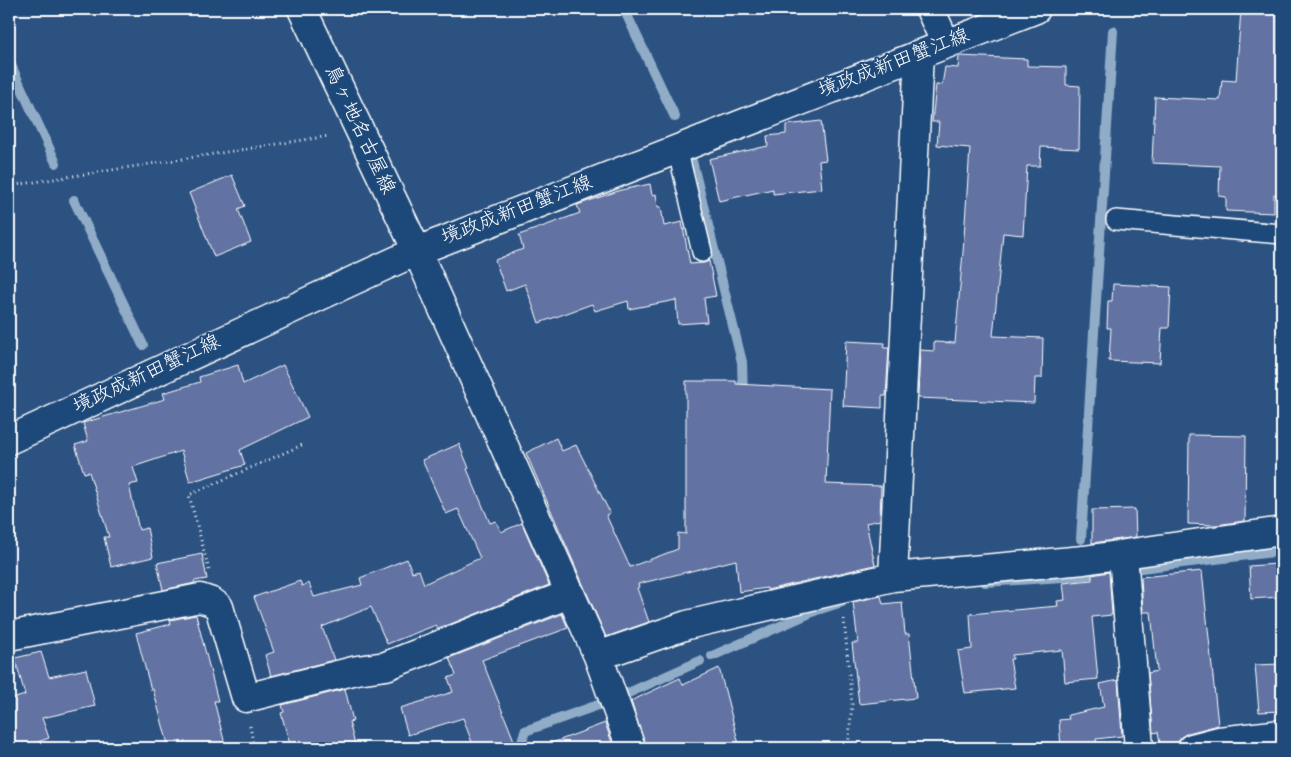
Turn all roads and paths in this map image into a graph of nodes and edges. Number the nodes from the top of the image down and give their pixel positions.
1 (302, 9) edge
2 (930, 9) edge
3 (1036, 9) edge
4 (946, 44) junction
5 (919, 54) junction
6 (360, 131) junction
7 (677, 148) junction
8 (9, 186) edge
9 (1116, 220) dead end
10 (1282, 234) edge
11 (416, 251) junction
12 (702, 252) dead end
13 (9, 440) edge
14 (302, 445) dead end
15 (1282, 532) edge
16 (1122, 555) junction
17 (892, 577) junction
18 (569, 594) junction
19 (219, 607) junction
20 (844, 613) dead end
21 (9, 636) edge
22 (598, 656) junction
23 (1282, 734) edge
24 (631, 748) edge
25 (848, 748) edge
26 (1139, 748) edge
27 (1192, 748) edge

1 - 6 street, 鳥ヶ地名古屋線
2 - 4 street
3 - 4 street, 境政成新田蟹江線
4 - 5 street, 境政成新田蟹江線
5 - 7 street, 境政成新田蟹江線
5 - 17 street
6 - 8 path
6 - 11 street, 鳥ヶ地名古屋線
7 - 11 street, 境政成新田蟹江線
7 - 12 lane
9 - 10 lane
11 - 13 street, 境政成新田蟹江線
11 - 18 street, 鳥ヶ地名古屋線
14 - 19 path
15 - 16 street
16 - 17 street
16 - 26 street
17 - 22 street
18 - 19 street
18 - 22 street, 鳥ヶ地名古屋線
19 - 21 street
20 - 25 path
22 - 24 street, 鳥ヶ地名古屋線
23 - 27 street

